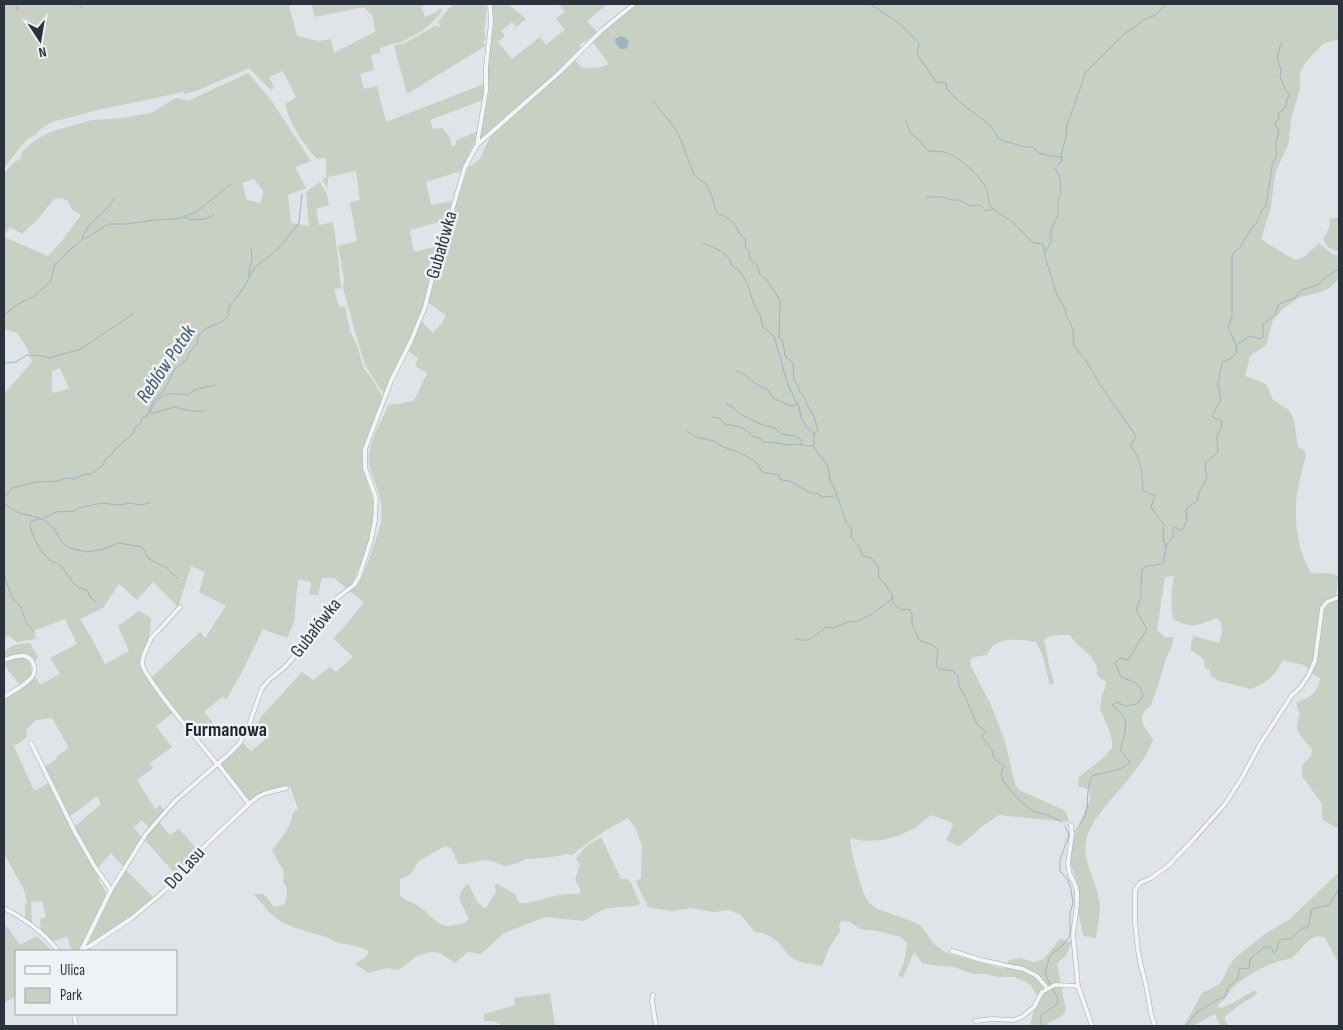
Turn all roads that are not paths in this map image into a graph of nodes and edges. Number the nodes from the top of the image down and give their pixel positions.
1 (490, 4) edge
2 (634, 4) edge
3 (477, 145) junction
4 (1339, 597) edge
5 (180, 606) dead end
6 (4, 660) edge
7 (4, 697) edge
8 (32, 743) dead end
9 (217, 764) junction
10 (286, 788) dead end
11 (249, 804) junction
12 (1071, 825) dead end
13 (111, 890) junction
14 (4, 908) edge
15 (57, 950) edge
16 (82, 950) edge
17 (952, 951) dead end
18 (1078, 986) junction
19 (1048, 989) junction
20 (653, 995) dead end
21 (975, 1021) dead end
22 (656, 1026) edge
23 (1092, 1026) edge
24 (1155, 1026) edge

1 - 3 street, Gubałówka
2 - 3 street, Gubałówka
3 - 9 street, Gubałówka
4 - 24 street
5 - 9 street
6 - 7 street
8 - 13 street
9 - 11 street
9 - 13 street, Gubałówka
10 - 11 street, Do Lasu
11 - 16 street, Do Lasu
12 - 18 street
13 - 16 street, Gubałówka
14 - 15 street
17 - 19 street
18 - 19 street
18 - 23 street
19 - 21 street
20 - 22 street

